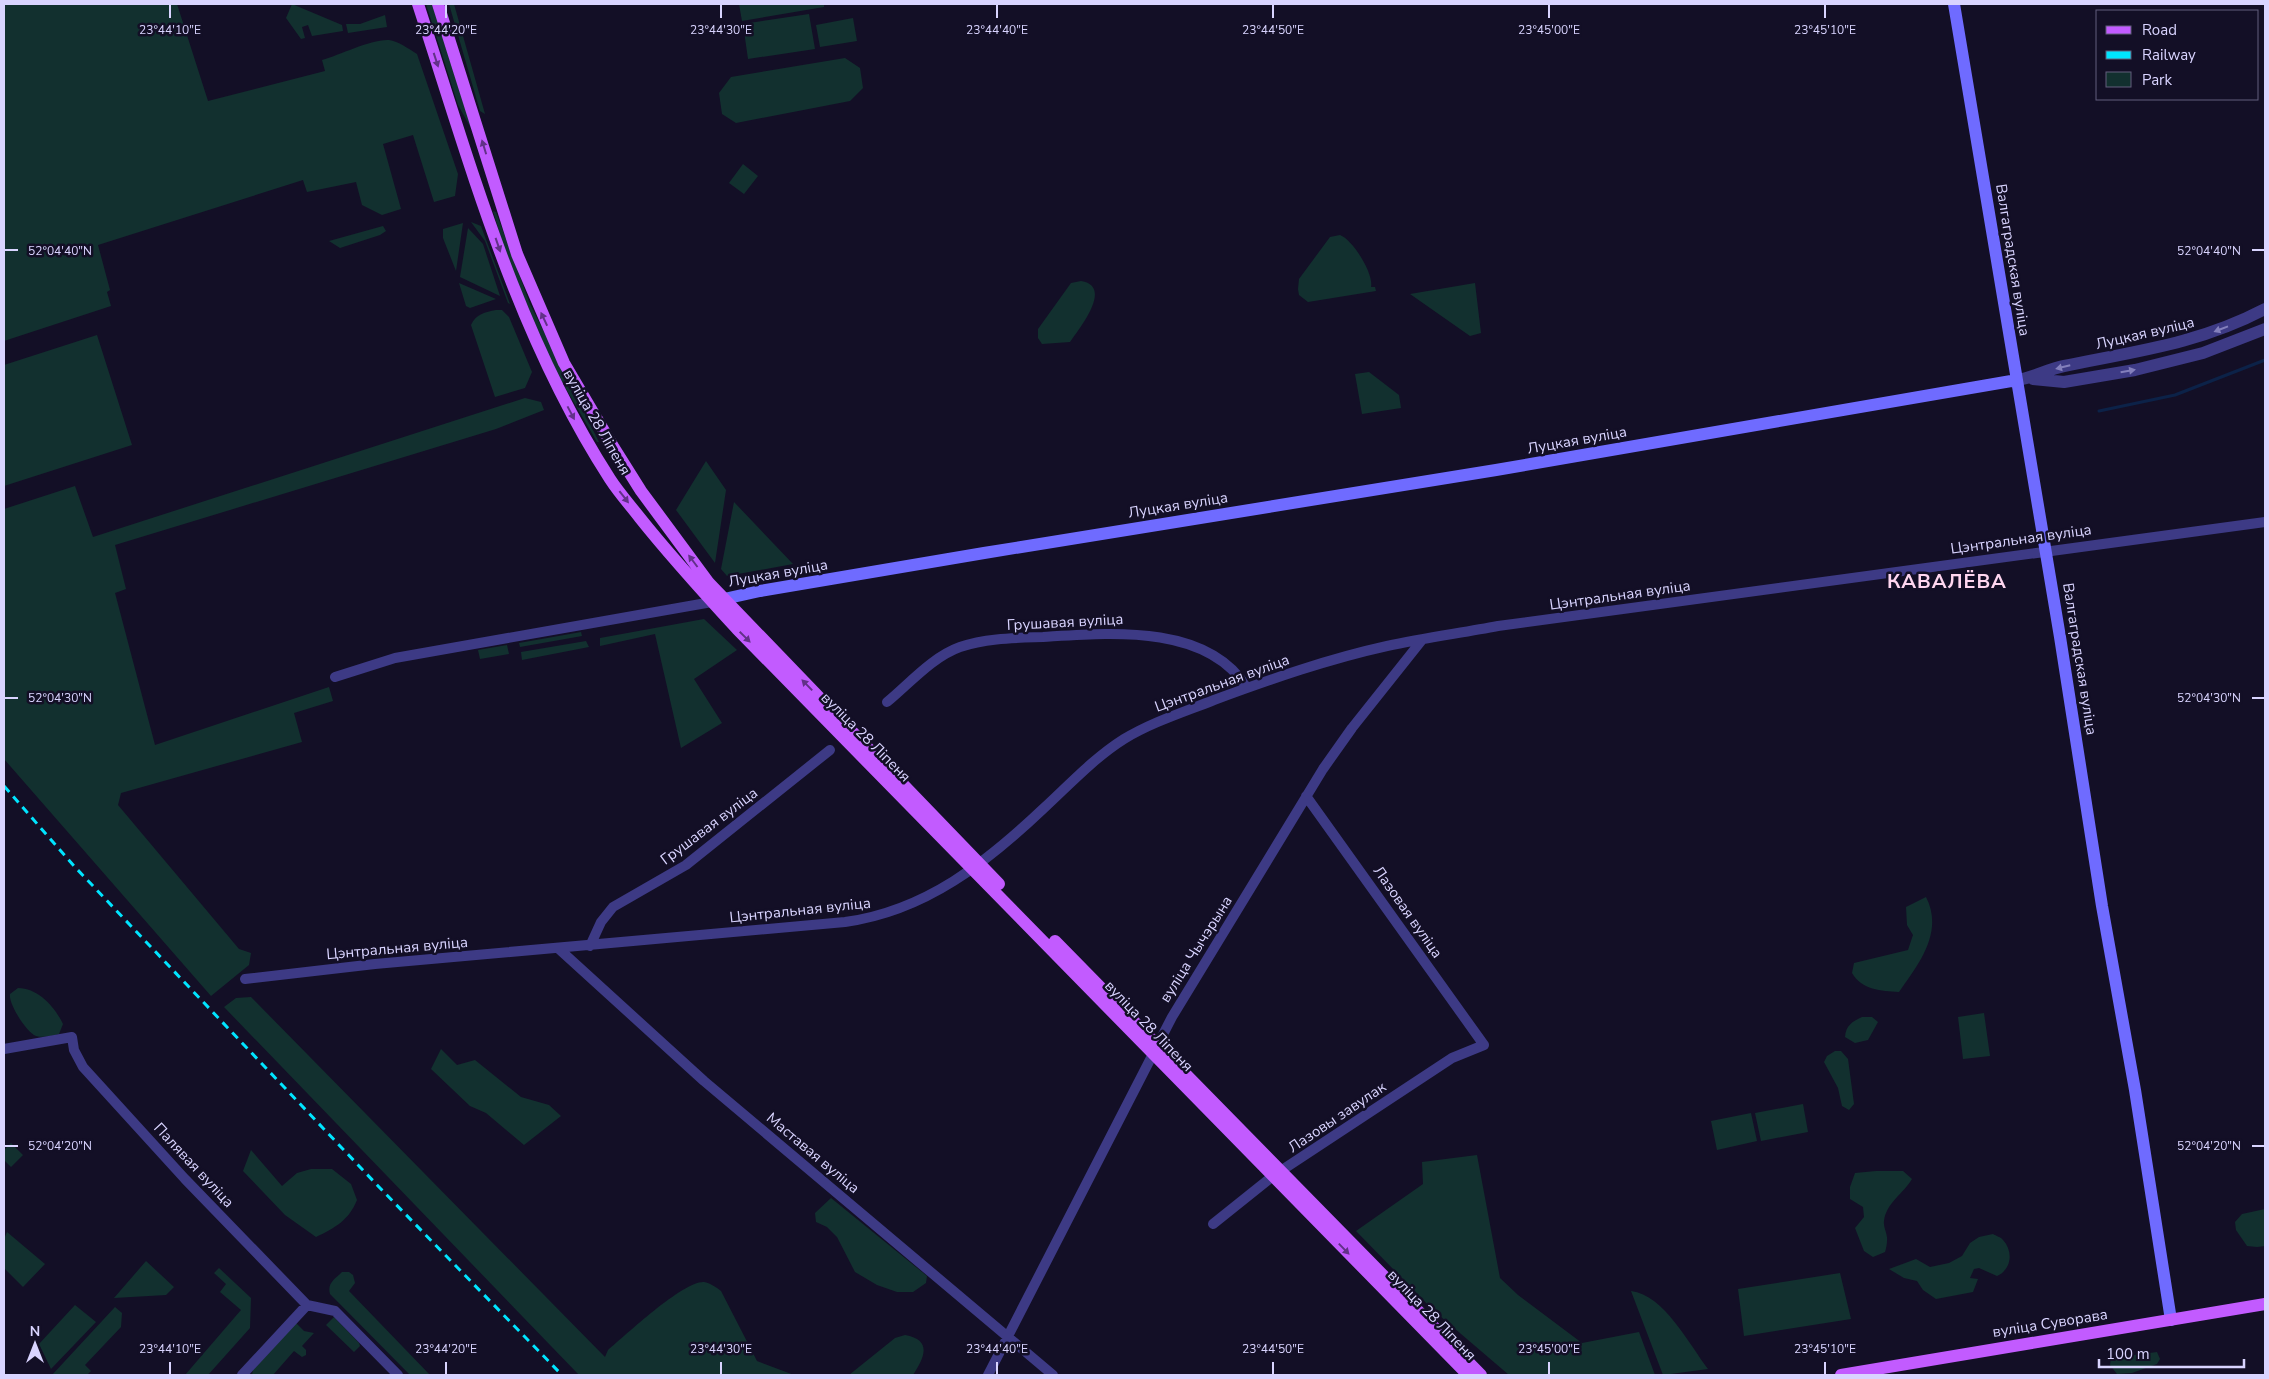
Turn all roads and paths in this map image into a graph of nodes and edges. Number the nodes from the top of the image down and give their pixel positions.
1 (418, 4) edge
2 (438, 4) edge
3 (1954, 4) edge
4 (2265, 309) edge
5 (2265, 329) edge
6 (2022, 379) junction
7 (614, 448) junction
8 (596, 457) junction
9 (2265, 522) edge
10 (2045, 551) junction
11 (718, 600) junction
12 (1422, 640) junction
13 (335, 677) dead end
14 (1247, 688) junction
15 (887, 702) dead end
16 (830, 750) dead end
17 (1306, 796) junction
18 (977, 866) junction
19 (590, 946) junction
20 (558, 948) junction
21 (245, 978) dead end
22 (1484, 1045) joint
23 (4, 1049) edge
24 (1155, 1049) junction
25 (1277, 1174) junction
26 (1213, 1224) dead end
27 (307, 1304) junction
28 (2265, 1304) edge
29 (2171, 1320) junction
30 (1008, 1336) junction
31 (242, 1375) edge
32 (398, 1375) edge
33 (988, 1375) edge
34 (1053, 1375) edge
35 (1468, 1375) edge
36 (1481, 1375) edge
37 (1841, 1375) edge

1 -> 8 main road, вуліца 28 Ліпеня
7 -> 2 main road, вуліца 28 Ліпеня
3 - 6 main road, Валгаградская вуліца
4 -> 6 street, Луцкая вуліца
6 -> 5 street, Луцкая вуліца
6 - 10 main road, Валгаградская вуліца
6 - 11 main road, Луцкая вуліца
7 - 8 main road
11 -> 7 main road, вуліца 28 Ліпеня
8 -> 11 main road, вуліца 28 Ліпеня
9 - 10 street, Цэнтральная вуліца
10 - 12 street, Цэнтральная вуліца
10 - 29 main road, Валгаградская вуліца
11 - 13 street, Луцкая вуліца
11 - 18 main road, вуліца 28 Ліпеня
12 - 14 street, Цэнтральная вуліца
12 - 17 street, вуліца Чычэрына
14 - 15 street, Грушавая вуліца
14 - 18 street, Цэнтральная вуліца
16 - 19 street, Грушавая вуліца
17 - 22 street, Лазовая вуліца
17 - 24 street, вуліца Чычэрына
18 - 19 street, Цэнтральная вуліца
18 - 24 main road, вуліца 28 Ліпеня
19 - 20 street, Цэнтральная вуліца
20 - 21 street, Цэнтральная вуліца
20 - 30 street, Маставая вуліца
22 - 25 street, Лазовы завулак
23 - 27 street, Палявая вуліца
24 - 25 main road, вуліца 28 Ліпеня
24 - 30 street, вуліца Чычэрына
25 - 26 street, Лазовы завулак
25 -> 35 main road, вуліца 28 Ліпеня
25 - 36 main road, вуліца 28 Ліпеня
27 - 31 street
27 - 32 street
28 - 29 main road, вуліца Суворава
29 - 37 main road, вуліца Суворава
30 - 33 street, вуліца Чычэрына
30 - 34 street, Маставая вуліца

